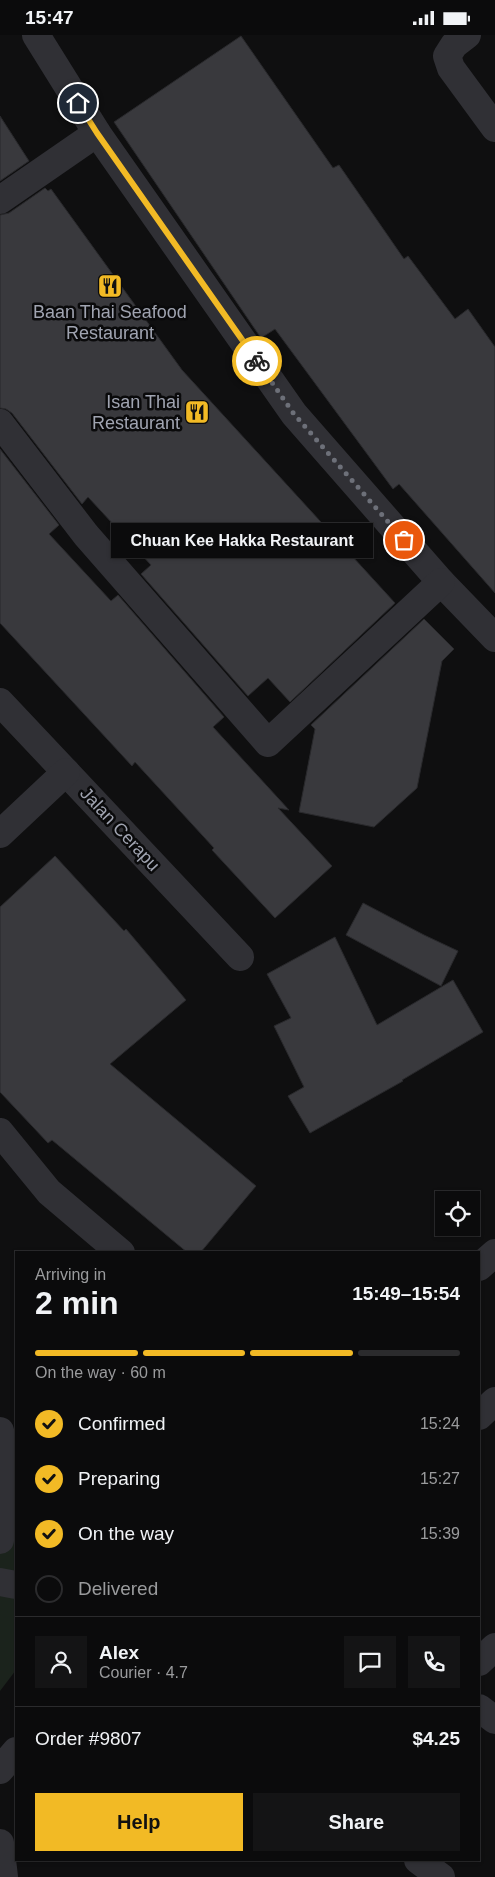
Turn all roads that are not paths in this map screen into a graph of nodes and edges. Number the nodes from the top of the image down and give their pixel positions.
1 (36, 35) edge
2 (467, 35) edge
3 (495, 128) edge
4 (97, 133) junction
5 (0, 200) edge
6 (0, 423) edge
7 (441, 582) junction
8 (495, 638) edge
9 (0, 702) edge
10 (66, 772) junction
11 (0, 834) edge
12 (240, 957) dead end
13 (0, 1132) edge
14 (119, 1251) edge
15 (495, 1253) edge
16 (480, 1266) edge
17 (495, 1401) edge
18 (480, 1415) edge
19 (0, 1431) edge
20 (0, 1540) edge
21 (0, 1582) edge
22 (15, 1585) edge
23 (495, 1647) edge
24 (480, 1662) edge
25 (480, 1709) edge
26 (495, 1719) edge
27 (15, 1752) edge
28 (0, 1770) edge
29 (0, 1843) edge
30 (419, 1861) edge
31 (4, 1877) edge
32 (441, 1877) edge

1 - 4 street
2 - 3 street
4 - 5 street
4 - 7 street
6 - 7 street
7 - 8 street
9 - 10 street, Jalan Cerapu
10 - 11 street
10 - 12 street, Jalan Cerapu
13 - 14 street
15 - 16 street
17 - 18 street
19 - 20 street
21 - 22 street
23 - 24 street
25 - 26 street
27 - 28 street
29 - 31 street
30 - 32 street

